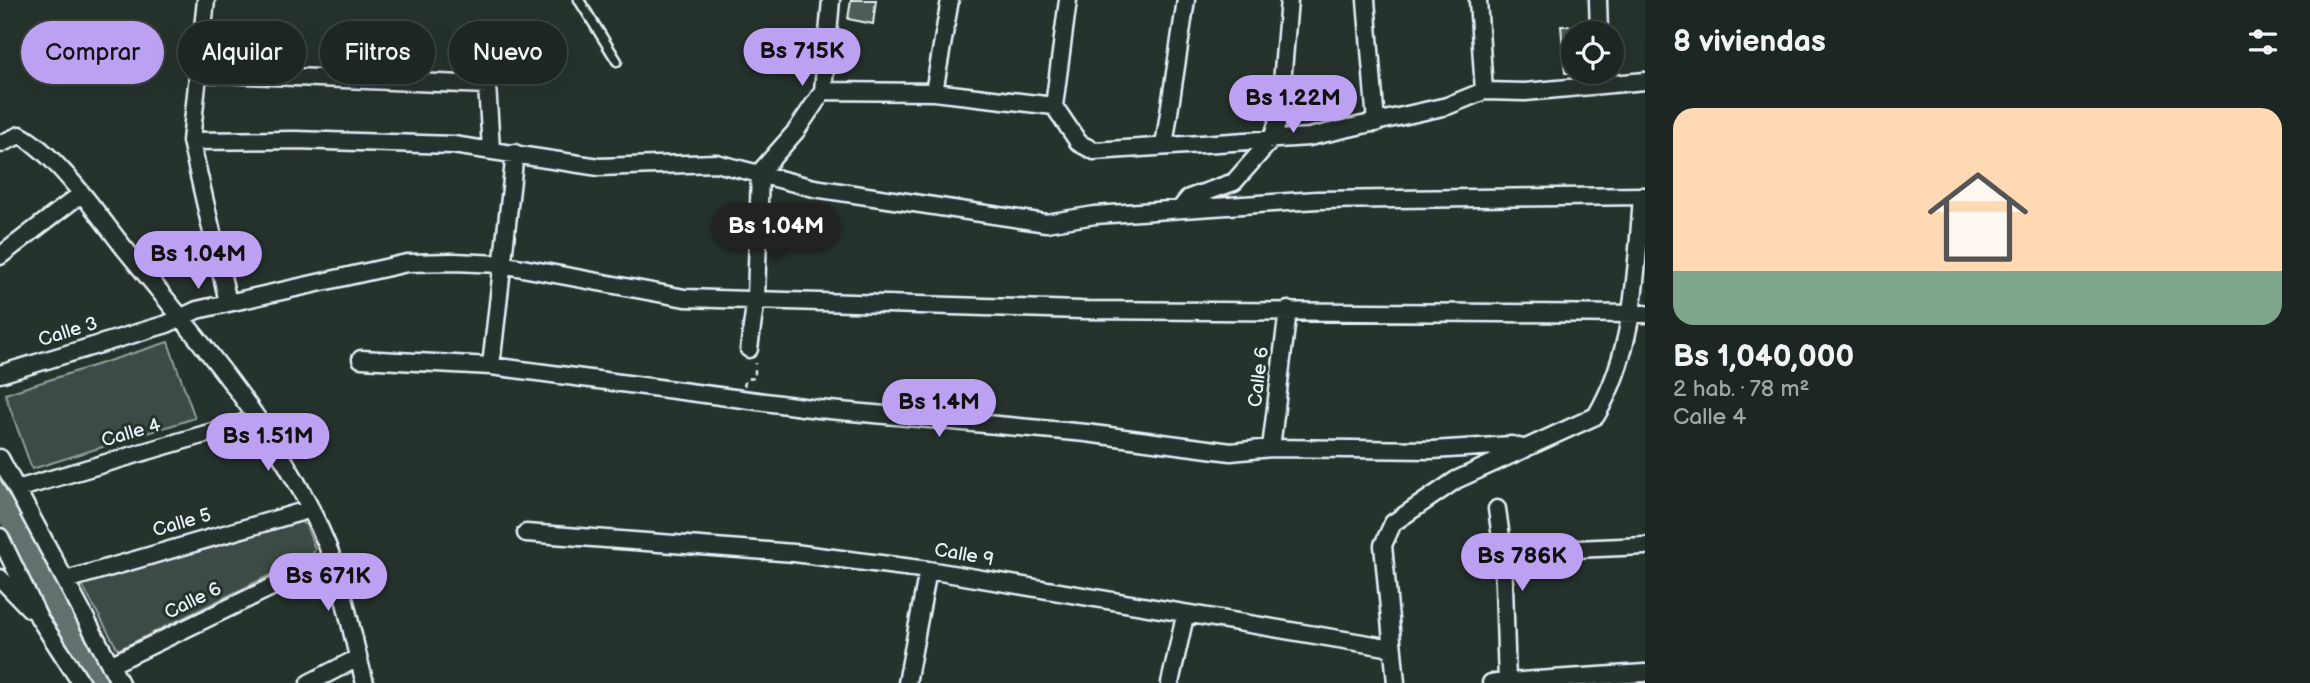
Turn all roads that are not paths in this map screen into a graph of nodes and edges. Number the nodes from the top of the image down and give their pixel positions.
1 (206, 0) edge
2 (579, 0) edge
3 (831, 0) edge
4 (950, 0) edge
5 (1068, 0) edge
6 (1186, 0) edge
7 (1289, 0) edge
8 (1366, 0) edge
9 (1478, 0) edge
10 (1598, 0) edge
11 (204, 21) edge
12 (1599, 21) edge
13 (617, 61) dead end
14 (306, 77) edge
15 (1624, 80) edge
16 (1645, 81) edge
17 (198, 84) edge
18 (1568, 84) edge
19 (823, 91) junction
20 (1484, 91) junction
21 (934, 92) junction
22 (1054, 106) junction
23 (1376, 123) junction
24 (1272, 139) junction
25 (6, 141) edge
26 (191, 141) junction
27 (1164, 146) junction
28 (491, 149) junction
29 (515, 153) junction
30 (760, 172) junction
31 (81, 194) junction
32 (1643, 196) edge
33 (1180, 209) junction
34 (0, 256) edge
35 (501, 264) junction
36 (756, 298) junction
37 (228, 302) junction
38 (1288, 310) junction
39 (1639, 314) edge
40 (182, 318) junction
41 (749, 349) road end
42 (361, 359) dead end
43 (491, 366) junction
44 (0, 374) edge
45 (257, 419) junction
46 (1271, 448) junction
47 (1525, 449) junction
48 (0, 458) edge
49 (17, 489) junction
50 (311, 509) junction
51 (1497, 509) dead end
52 (526, 533) dead end
53 (0, 537) edge
54 (1645, 546) edge
55 (1503, 552) junction
56 (332, 558) junction
57 (928, 570) junction
58 (0, 578) edge
59 (66, 580) junction
60 (1185, 616) junction
61 (39, 618) junction
62 (1392, 648) junction
63 (358, 658) junction
64 (110, 665) junction
65 (1637, 677) edge
66 (1502, 682) edge
67 (81, 683) edge
68 (120, 683) edge
69 (309, 683) edge
70 (365, 683) edge
71 (907, 683) edge
72 (1170, 683) edge
73 (1396, 683) edge

1 - 11 street
2 - 13 lane
3 - 19 street
4 - 21 street
5 - 22 street
6 - 27 street
7 - 24 street
8 - 23 street
9 - 20 street
10 - 12 street
14 - 28 street
15 - 16 street
17 - 26 street
18 - 20 street
19 - 21 street
19 - 30 street
20 - 23 street
21 - 22 street
22 - 27 street
23 - 24 street
24 - 27 street
24 - 33 street
25 - 31 street
26 - 28 street
26 - 37 street
28 - 29 street
29 - 30 street
29 - 35 street
30 - 33 street
30 - 36 street
31 - 34 street
31 - 40 street
32 - 33 street
32 - 39 street
35 - 36 street, Calle 3
35 - 37 street, Calle 3
35 - 43 street
36 - 38 street, Calle 3
36 - 41 street
37 - 40 street, Calle 3
38 - 39 street, Calle 3
38 - 46 street, Calle 6
39 - 47 street
40 - 44 street, Calle 3
40 - 45 street
42 - 43 street
43 - 46 street
45 - 49 street, Calle 4
45 - 50 street
46 - 47 street
47 - 62 street
48 - 49 street
49 - 59 street
50 - 56 street
50 - 59 street, Calle 5
51 - 55 street
52 - 57 street, Calle 9
53 - 61 street
54 - 55 street
55 - 66 street
56 - 63 street
56 - 64 street, Calle 6
57 - 60 street, Calle 9
57 - 71 street
58 - 61 street
59 - 64 street
60 - 62 street, Calle 9
60 - 72 street
61 - 67 street
62 - 73 street
63 - 69 street
63 - 70 street
64 - 68 street
65 - 66 street

